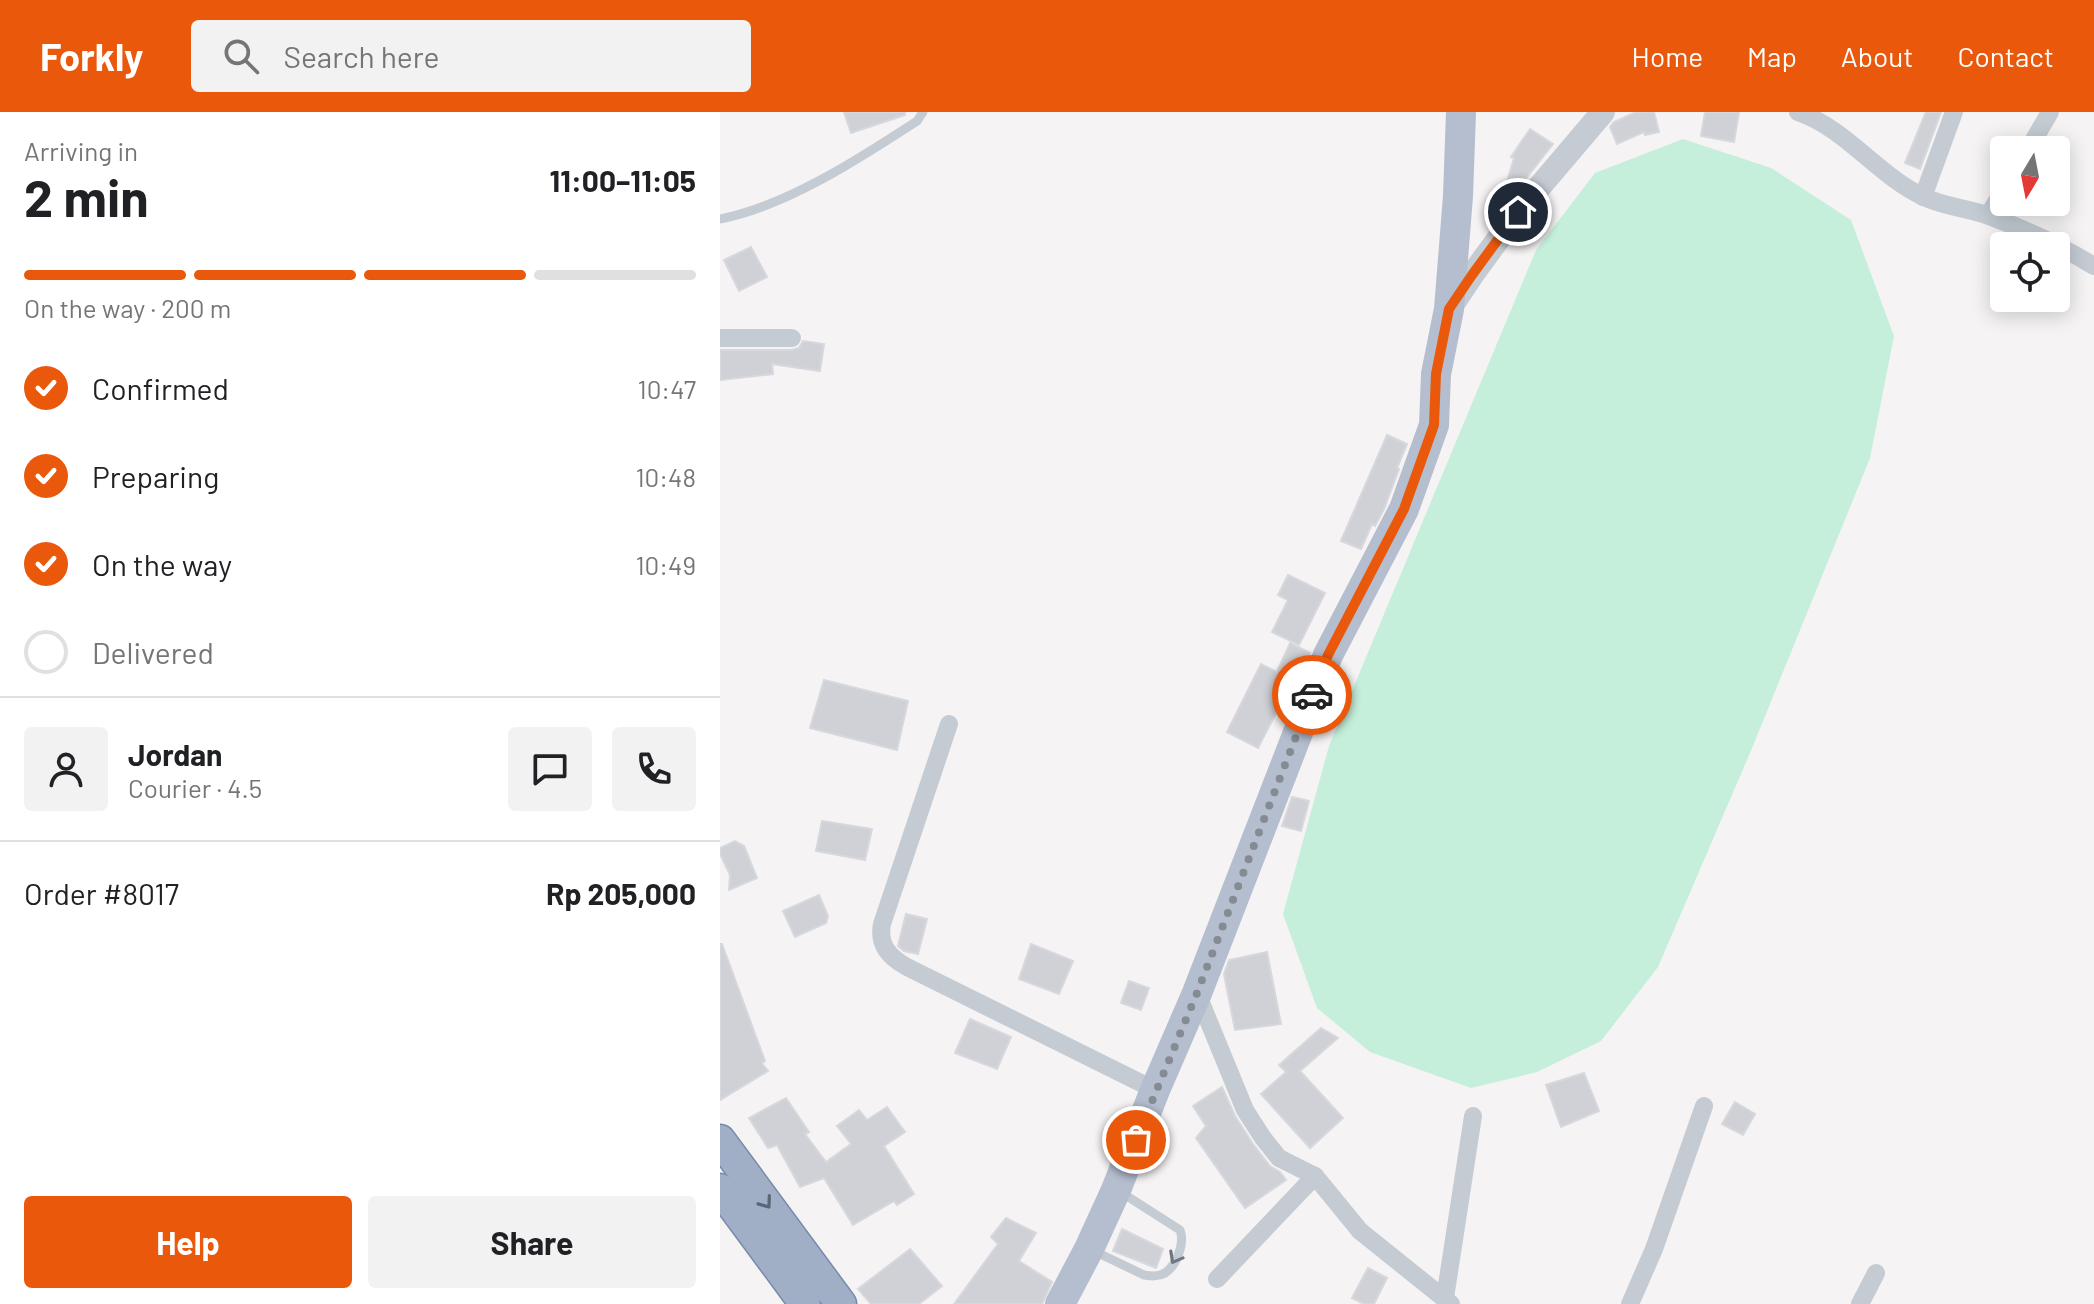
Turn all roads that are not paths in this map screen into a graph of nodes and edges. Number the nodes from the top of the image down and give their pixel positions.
1 (923, 112) edge
2 (1461, 112) edge
3 (1603, 112) edge
4 (1798, 112) edge
5 (1954, 112) edge
6 (2050, 112) edge
7 (2036, 136) edge
8 (1923, 197) junction
9 (1990, 212) edge
10 (1988, 215) junction
11 (720, 219) edge
12 (2094, 266) edge
13 (1449, 309) junction
14 (720, 338) edge
15 (792, 338) dead end
16 (949, 724) dead end
17 (1197, 993) junction
18 (1155, 1090) junction
19 (1704, 1106) dead end
20 (1473, 1116) dead end
21 (720, 1140) edge
22 (1315, 1176) junction
23 (720, 1189) edge
24 (1116, 1190) junction
25 (1089, 1249) junction
26 (1876, 1273) dead end
27 (1217, 1279) dead end
28 (1448, 1301) edge
29 (805, 1304) edge
30 (841, 1304) edge
31 (1060, 1304) edge
32 (1630, 1304) edge
33 (1860, 1304) edge

1 - 11 lane
2 - 13 main road
3 - 13 street
4 - 8 street
5 - 8 street
6 - 7 street
8 - 10 street
9 - 10 street
10 - 12 street
13 - 17 main road
14 - 15 street
16 - 18 street
17 - 18 main road
17 - 22 street
18 - 24 main road
19 - 32 street
20 - 28 street
21 -> 30 highway
22 - 27 street
22 - 28 street
23 - 29 highway
24 - 25 main road
24 -> 25 lane
25 - 31 main road
26 - 33 street

